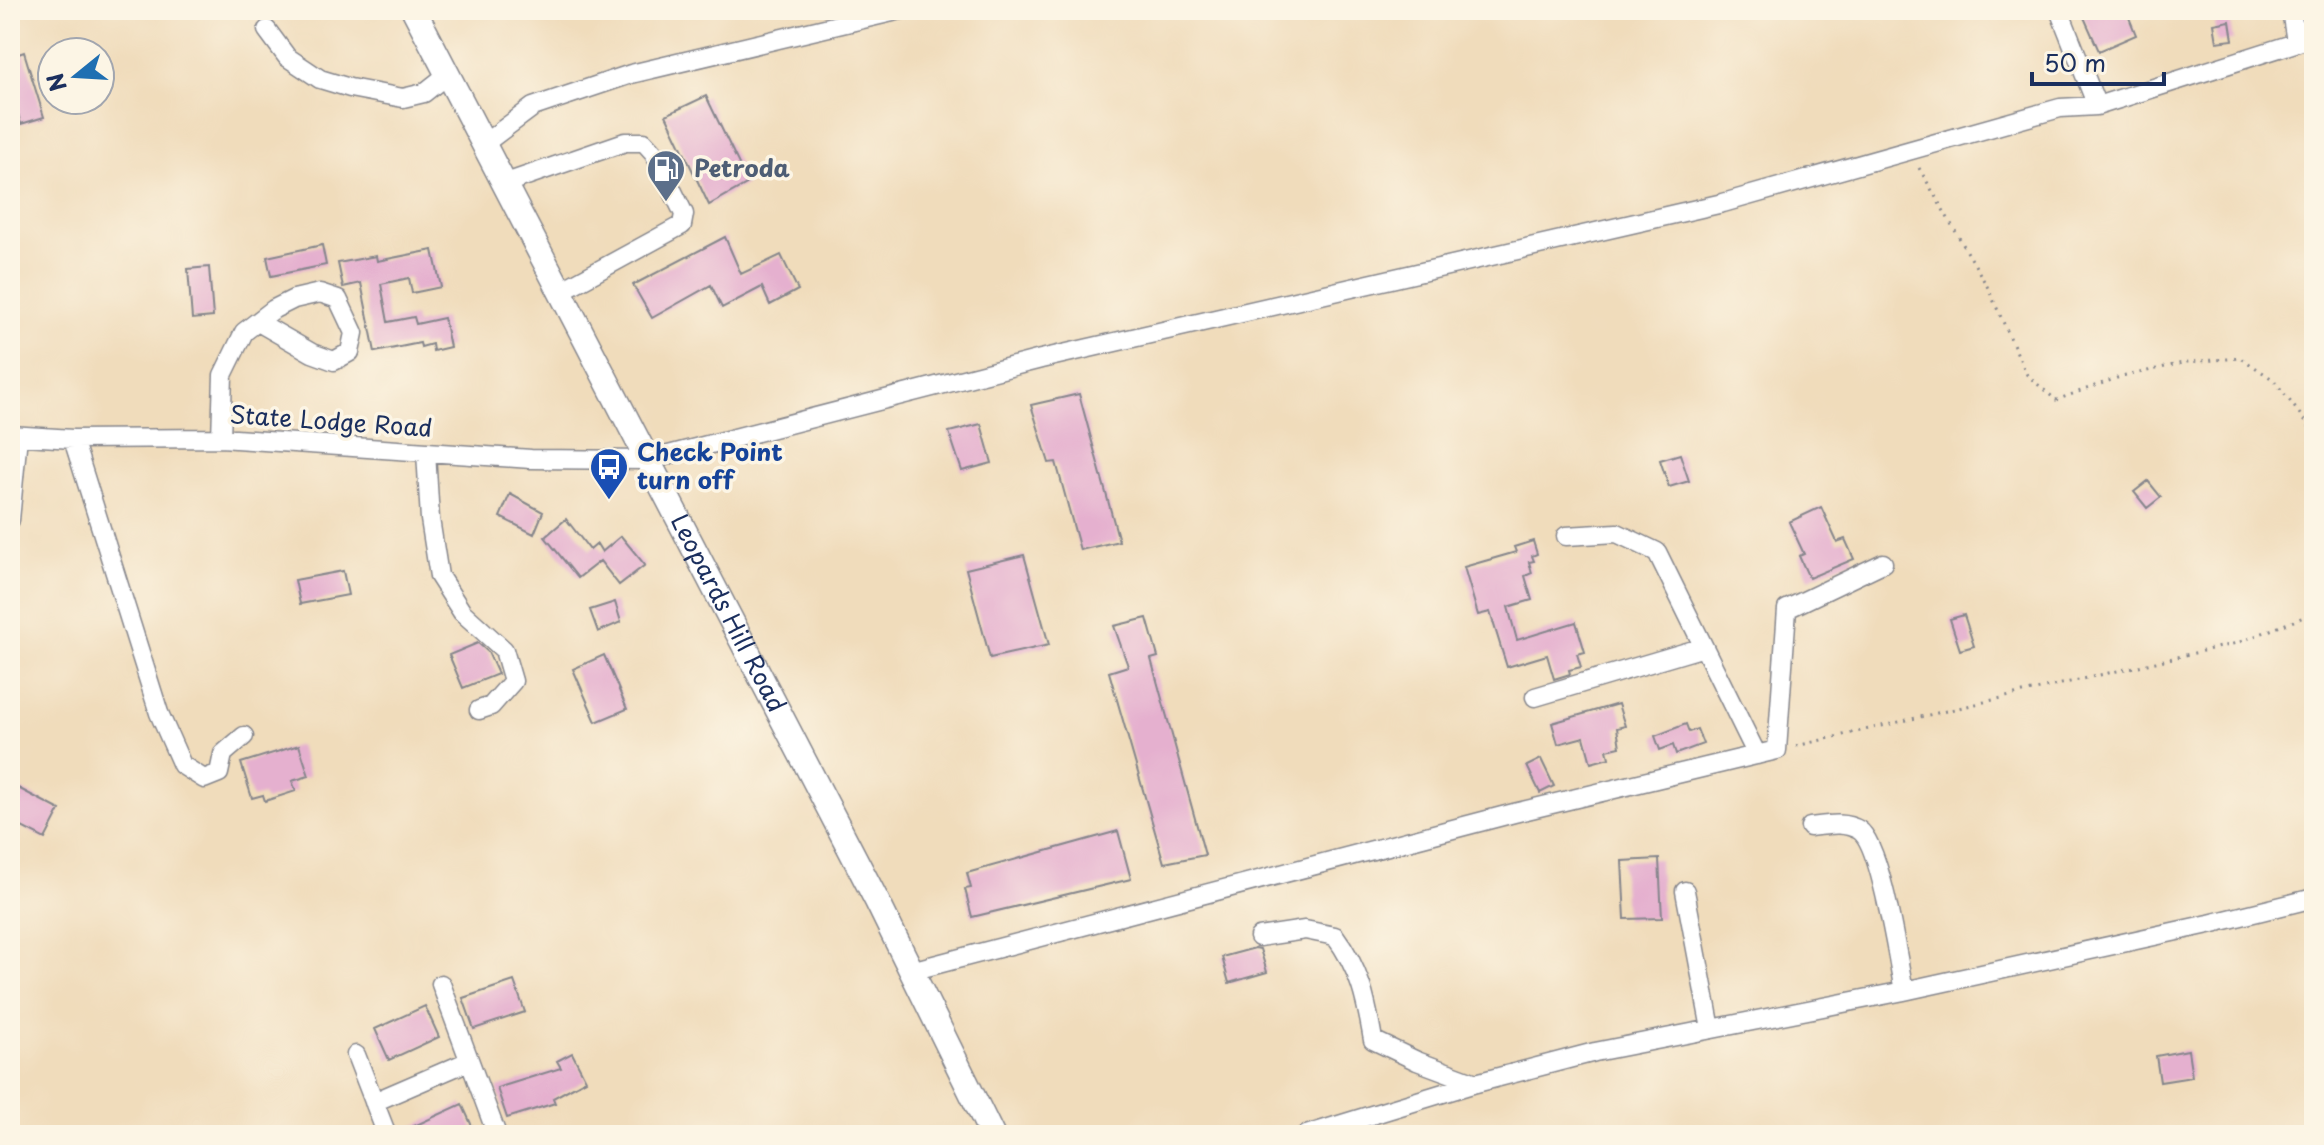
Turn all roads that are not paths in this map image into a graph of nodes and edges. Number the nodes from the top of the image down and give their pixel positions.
1 (414, 10) edge
2 (901, 10) edge
3 (2059, 10) edge
4 (2291, 10) edge
5 (267, 30) dead end
6 (2305, 40) edge
7 (448, 74) junction
8 (2097, 106) junction
9 (485, 143) junction
10 (506, 183) junction
11 (561, 291) junction
12 (258, 322) junction
13 (14, 435) edge
14 (221, 438) junction
15 (73, 439) junction
16 (426, 452) junction
17 (649, 460) junction
18 (10, 520) edge
19 (1566, 536) dead end
20 (1883, 563) dead end
21 (1704, 647) junction
22 (1535, 697) dead end
23 (479, 710) dead end
24 (244, 736) dead end
25 (1757, 755) junction
26 (1810, 827) dead end
27 (1685, 891) dead end
28 (2314, 898) edge
29 (1259, 937) dead end
30 (911, 971) junction
31 (441, 984) dead end
32 (1904, 991) junction
33 (1711, 1029) junction
34 (356, 1055) dead end
35 (469, 1061) junction
36 (1476, 1083) junction
37 (374, 1102) junction
38 (387, 1135) edge
39 (497, 1135) edge
40 (992, 1135) edge
41 (1306, 1135) edge

1 - 7 main road, Leopards Hill Road
2 - 9 street
3 - 8 street
4 - 6 street
5 - 7 street
6 - 8 street, State Lodge Road
7 - 9 main road, Leopards Hill Road
8 - 17 street, State Lodge Road
9 - 10 main road, Leopards Hill Road
10 - 11 main road, Leopards Hill Road
10 - 11 street
11 - 17 main road, Leopards Hill Road
12 - 12 street
12 - 14 street
13 - 15 street, State Lodge Road
13 - 18 street
14 - 15 street, State Lodge Road
14 - 16 street, State Lodge Road
15 - 24 street
16 - 17 street, State Lodge Road
16 - 23 street
17 - 30 main road, Leopards Hill Road
19 - 21 street
20 - 25 street
21 - 22 street
21 - 25 street
25 - 30 street
26 - 32 street
27 - 33 street
28 - 32 street
29 - 36 street
30 - 40 main road, Leopards Hill Road
31 - 35 street
32 - 33 street
33 - 36 street
34 - 37 street
35 - 37 street
35 - 39 street
36 - 41 street
37 - 38 street

